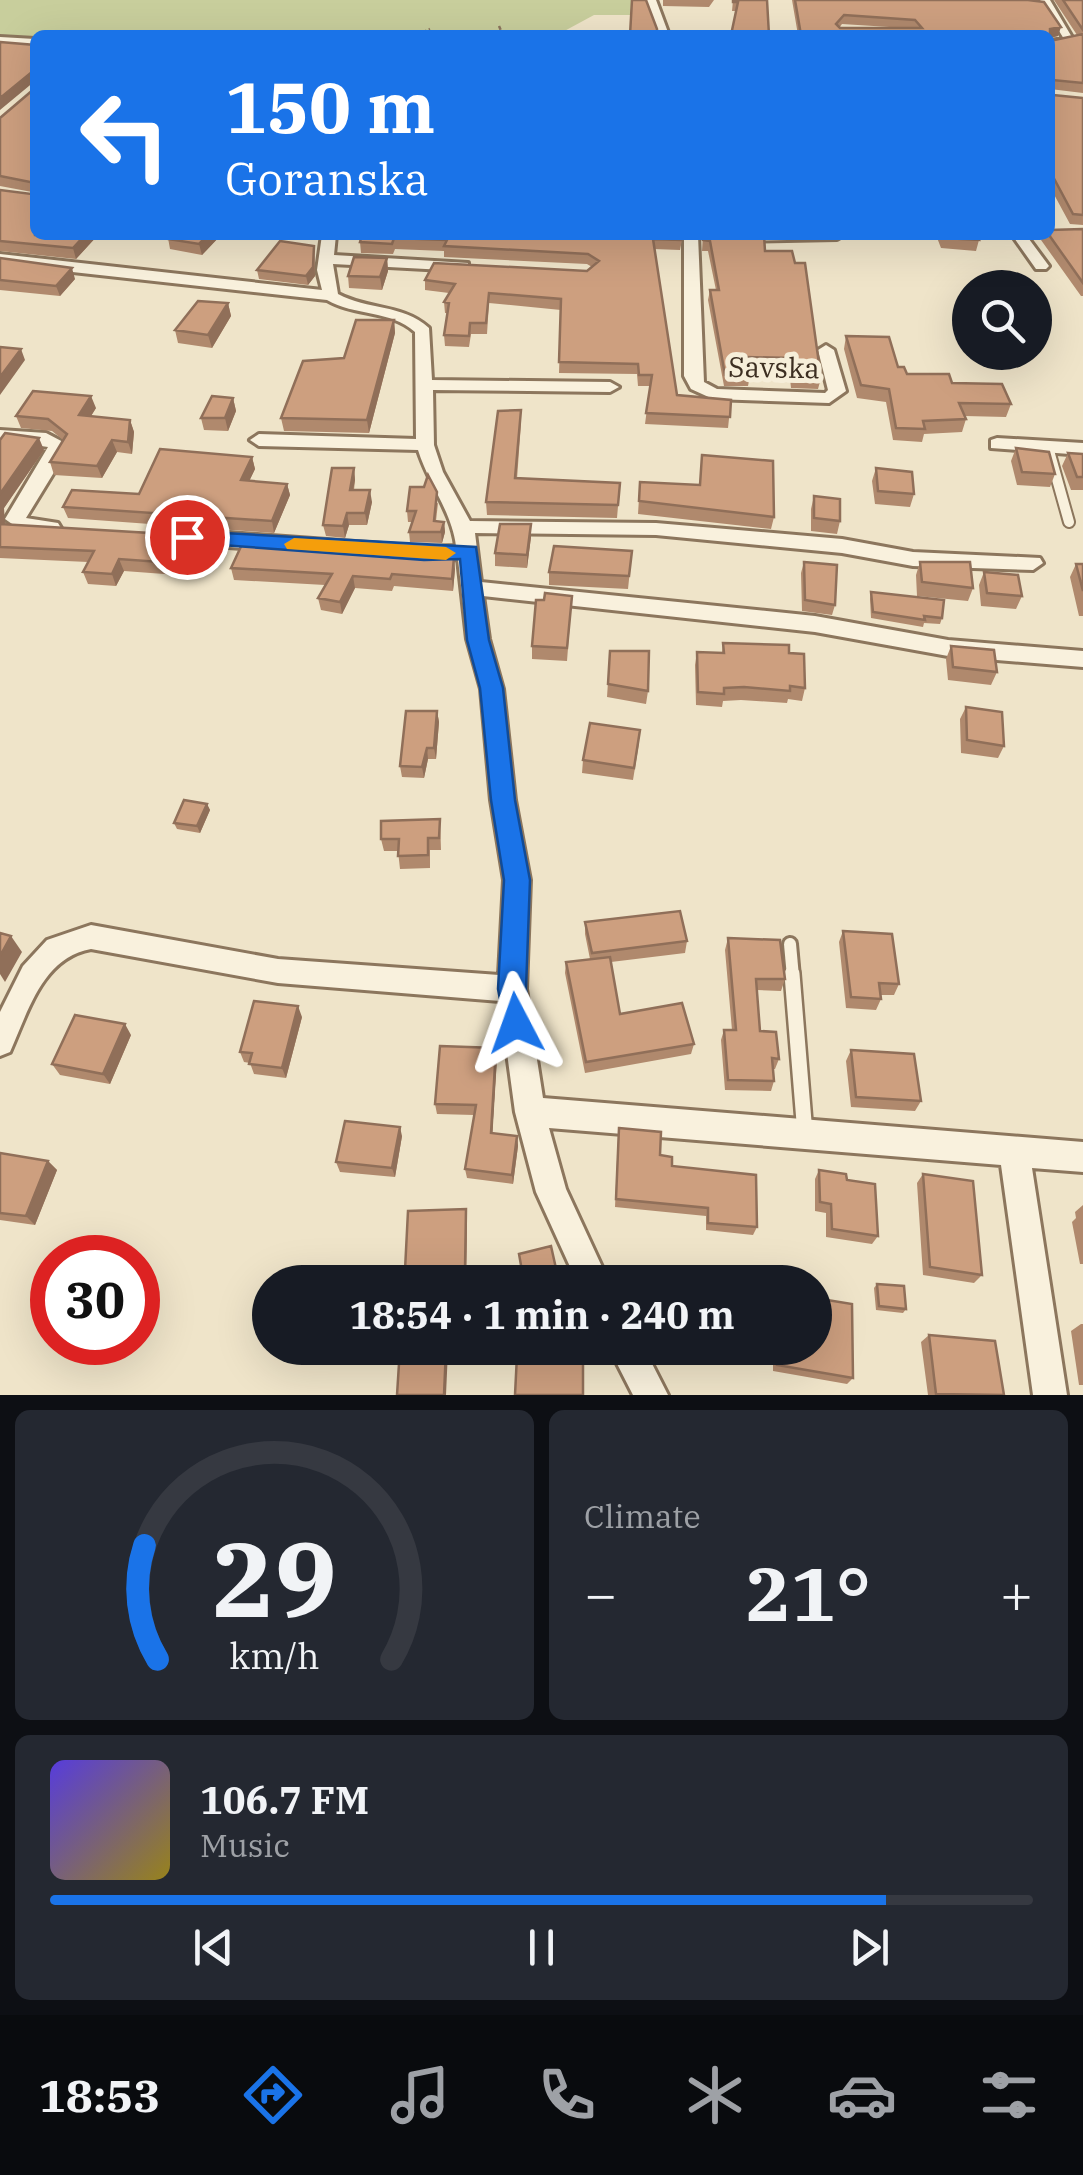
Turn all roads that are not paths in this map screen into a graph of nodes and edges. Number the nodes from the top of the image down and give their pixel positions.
1 (651, 0) edge
2 (1047, 2) edge
3 (1032, 3) edge
4 (661, 30) edge
5 (1, 41) edge
6 (30, 42) edge
7 (1055, 44) edge
8 (691, 240) edge
9 (1023, 240) edge
10 (328, 243) edge
11 (0, 259) edge
12 (1041, 266) dead end
13 (476, 267) edge
14 (331, 296) junction
15 (826, 350) dead end
16 (424, 385) junction
17 (610, 387) dead end
18 (0, 434) edge
19 (259, 440) dead end
20 (998, 444) dead end
21 (424, 446) junction
22 (1048, 447) junction
23 (1083, 449) edge
24 (1069, 522) dead end
25 (68, 529) edge
26 (147, 534) edge
27 (466, 540) junction
28 (1033, 563) dead end
29 (473, 588) junction
30 (1083, 659) edge
31 (790, 944) dead end
32 (512, 989) junction
33 (0, 1043) edge
34 (530, 1112) junction
35 (805, 1134) junction
36 (1014, 1150) junction
37 (1083, 1157) edge
38 (585, 1265) edge
39 (635, 1365) edge
40 (651, 1395) edge
41 (1050, 1395) edge

1 - 4 street
2 - 3 street
2 - 7 street
5 - 6 street
8 - 15 street, Savska
9 - 12 street
10 - 13 street
10 - 14 street
11 - 14 street
14 - 16 street
16 - 17 street
16 - 21 street
18 - 25 street
19 - 21 street
20 - 22 street
21 - 27 street
22 - 23 street
22 - 24 lane
26 - 27 street
27 - 28 street
27 - 29 street
29 - 30 street
29 - 32 street
31 - 35 lane
32 - 33 street
32 - 34 street
34 - 35 street
34 - 38 street
35 - 36 street
36 - 37 street
36 - 41 street
39 - 40 street

